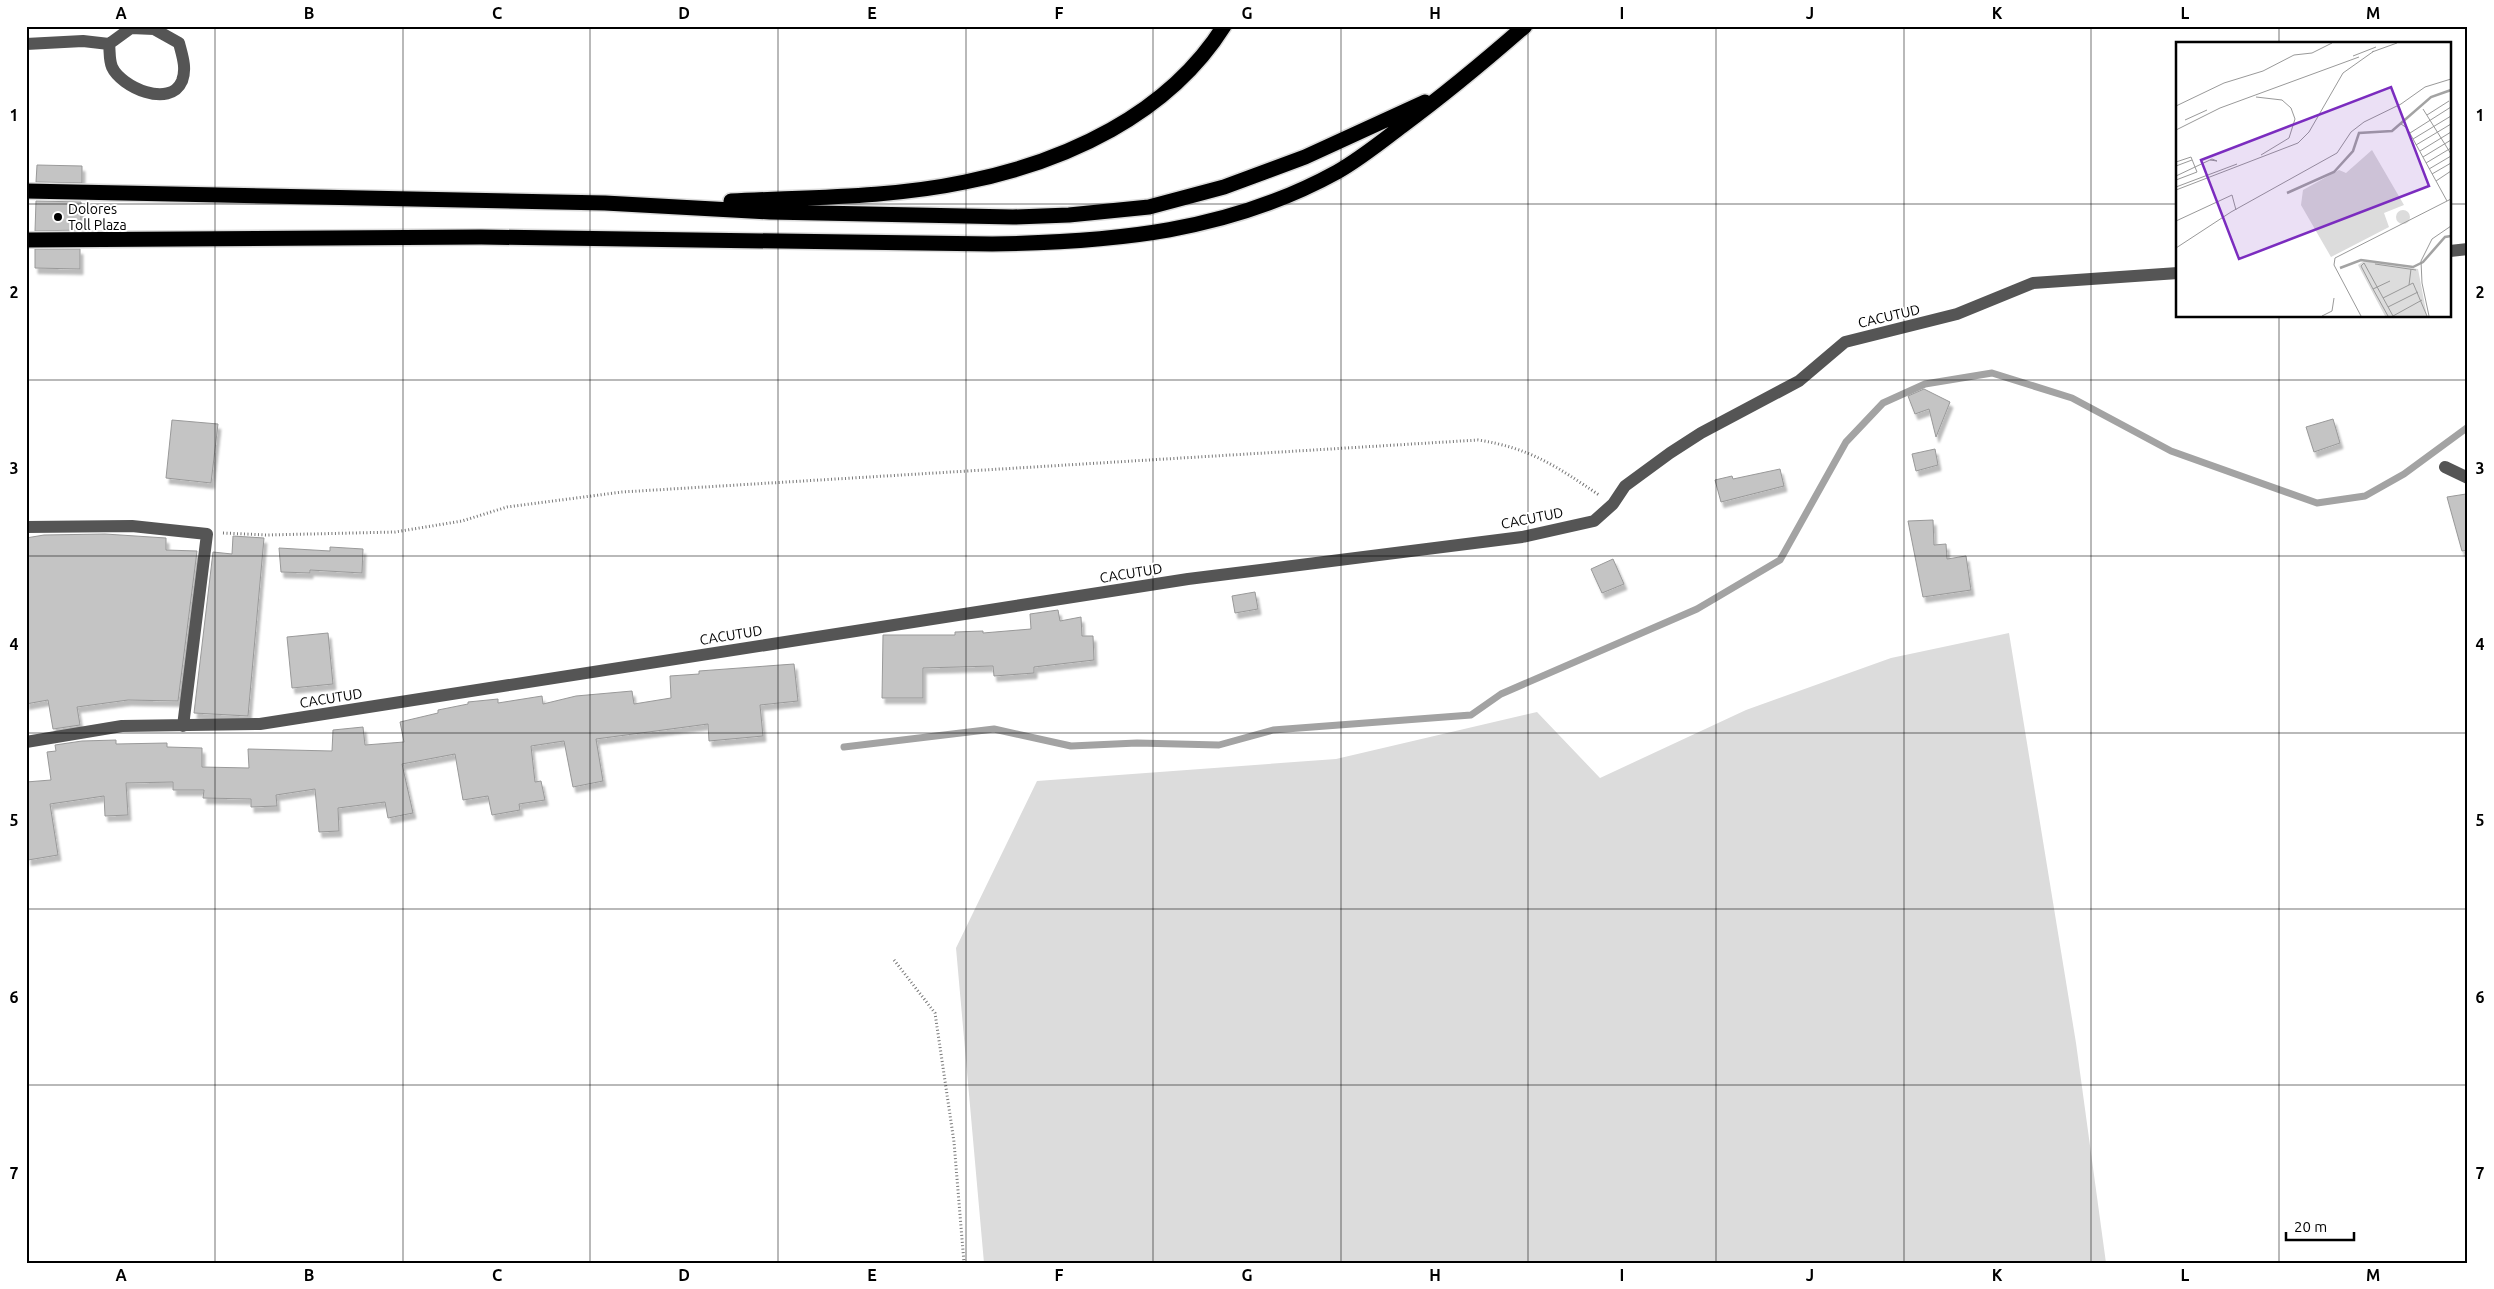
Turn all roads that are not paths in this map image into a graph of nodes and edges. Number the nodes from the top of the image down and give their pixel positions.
1 (1224, 26) edge
2 (1525, 26) edge
3 (26, 44) edge
4 (110, 44) junction
5 (1449, 91) junction
6 (26, 191) edge
7 (605, 203) junction
8 (26, 240) edge
9 (2468, 249) edge
10 (2452, 251) edge
11 (2176, 273) edge
12 (2445, 467) dead end
13 (2468, 478) edge
14 (26, 527) edge
15 (183, 726) junction
16 (26, 742) edge

1 - 7 highway
2 - 5 highway
3 - 4 street
4 - 4 street
5 - 7 highway
5 - 8 highway
6 - 7 highway
9 - 10 street
11 - 15 street, CACUTUD
12 - 13 street
14 - 15 street
15 - 16 street, CACUTUD

